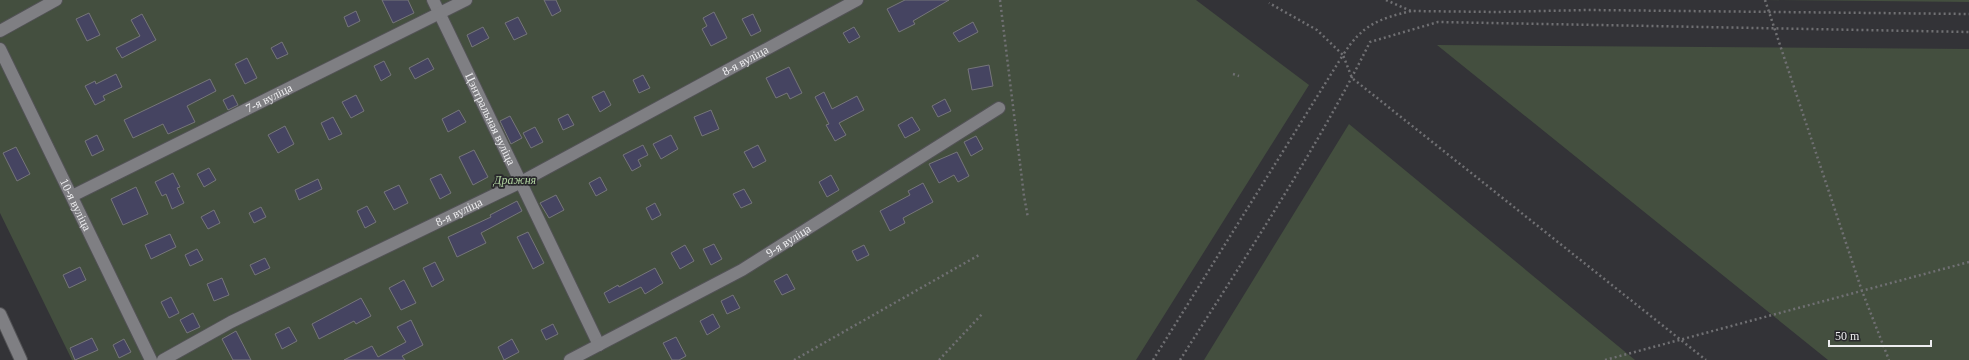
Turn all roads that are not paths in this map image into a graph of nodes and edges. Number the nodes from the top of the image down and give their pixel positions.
1 (56, 0) edge
2 (433, 0) edge
3 (466, 0) edge
4 (857, 0) edge
5 (440, 14) junction
6 (0, 31) edge
7 (0, 49) edge
8 (999, 108) dead end
9 (521, 182) junction
10 (72, 196) junction
11 (0, 314) edge
12 (599, 345) junction
13 (21, 360) edge
14 (151, 360) edge
15 (163, 360) edge
16 (570, 360) edge

1 - 6 street
2 - 5 street, Цэнтральная вуліца
3 - 5 street, 7-я вуліца
4 - 9 street, 8-я вуліца
5 - 9 street, Цэнтральная вуліца
5 - 10 street, 7-я вуліца
7 - 10 street, 10-я вуліца
8 - 12 street, 9-я вуліца
9 - 12 street, Цэнтральная вуліца
9 - 15 street, 8-я вуліца
10 - 14 street, 10-я вуліца
11 - 13 street
12 - 16 street, 9-я вуліца

